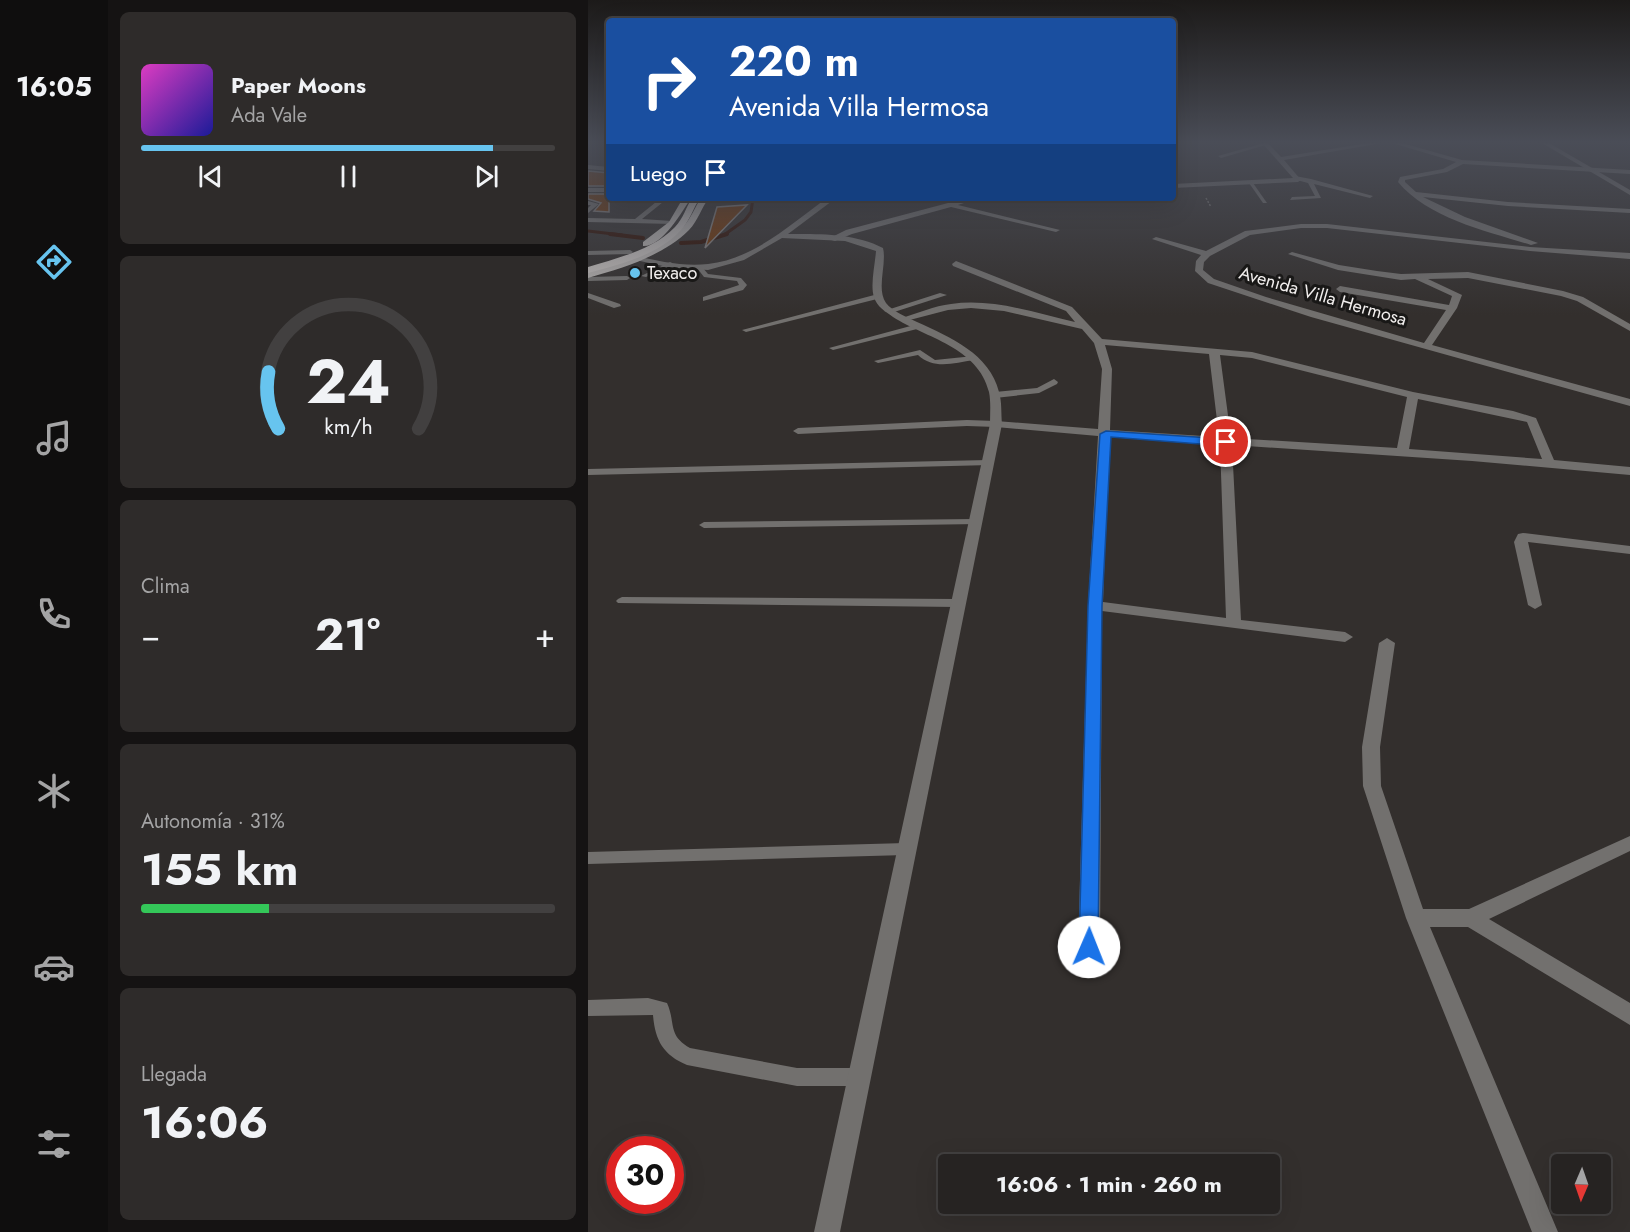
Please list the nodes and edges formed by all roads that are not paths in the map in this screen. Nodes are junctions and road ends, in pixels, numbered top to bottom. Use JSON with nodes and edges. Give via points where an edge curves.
{"nodes":[{"id":1,"x":1425,"y":200,"type":"edge"},
{"id":2,"x":1477,"y":200,"type":"edge"},
{"id":3,"x":661,"y":201,"type":"edge"},
{"id":4,"x":685,"y":201,"type":"edge"},
{"id":5,"x":694,"y":201,"type":"edge"},
{"id":6,"x":703,"y":201,"type":"edge"},
{"id":7,"x":828,"y":201,"type":"edge"},
{"id":8,"x":964,"y":201,"type":"edge"},
{"id":9,"x":588,"y":203,"type":"edge"},
{"id":10,"x":950,"y":205,"type":"junction"},
{"id":11,"x":588,"y":211,"type":"edge"},
{"id":12,"x":1630,"y":211,"type":"edge"},
{"id":13,"x":588,"y":220,"type":"edge"},
{"id":14,"x":636,"y":221,"type":"junction"},
{"id":15,"x":672,"y":222,"type":"junction"},
{"id":16,"x":1056,"y":230,"type":"dead end"},
{"id":17,"x":778,"y":236,"type":"junction"},
{"id":18,"x":832,"y":239,"type":"junction"},
{"id":19,"x":1156,"y":239,"type":"dead end"},
{"id":20,"x":1559,"y":251,"type":"junction"},
{"id":21,"x":610,"y":252,"type":"junction"},
{"id":22,"x":588,"y":253,"type":"edge"},
{"id":23,"x":1207,"y":254,"type":"junction"},
{"id":24,"x":1292,"y":254,"type":"dead end"},
{"id":25,"x":632,"y":255,"type":"junction"},
{"id":26,"x":1630,"y":256,"type":"edge"},
{"id":27,"x":588,"y":260,"type":"edge"},
{"id":28,"x":670,"y":264,"type":"junction"},
{"id":29,"x":956,"y":264,"type":"dead end"},
{"id":30,"x":588,"y":268,"type":"edge"},
{"id":31,"x":612,"y":268,"type":"joint"},
{"id":32,"x":700,"y":268,"type":"junction"},
{"id":33,"x":644,"y":276,"type":"dead end"},
{"id":34,"x":588,"y":277,"type":"edge"},
{"id":35,"x":1417,"y":277,"type":"junction"},
{"id":36,"x":627,"y":278,"type":"dead end"},
{"id":37,"x":1340,"y":289,"type":"dead end"},
{"id":38,"x":588,"y":295,"type":"edge"},
{"id":39,"x":943,"y":295,"type":"dead end"},
{"id":40,"x":878,"y":296,"type":"junction"},
{"id":41,"x":706,"y":299,"type":"dead end"},
{"id":42,"x":617,"y":306,"type":"dead end"},
{"id":43,"x":1452,"y":308,"type":"junction"},
{"id":44,"x":888,"y":311,"type":"junction"},
{"id":45,"x":1607,"y":315,"type":"junction"},
{"id":46,"x":1630,"y":315,"type":"edge"},
{"id":47,"x":911,"y":323,"type":"junction"},
{"id":48,"x":1086,"y":327,"type":"junction"},
{"id":49,"x":1630,"y":328,"type":"edge"},
{"id":50,"x":746,"y":330,"type":"dead end"},
{"id":51,"x":1099,"y":342,"type":"junction"},
{"id":52,"x":1427,"y":345,"type":"junction"},
{"id":53,"x":832,"y":348,"type":"dead end"},
{"id":54,"x":1214,"y":352,"type":"junction"},
{"id":55,"x":974,"y":358,"type":"junction"},
{"id":56,"x":878,"y":361,"type":"dead end"},
{"id":57,"x":1054,"y":382,"type":"dead end"},
{"id":58,"x":996,"y":395,"type":"junction"},
{"id":59,"x":1413,"y":395,"type":"junction"},
{"id":60,"x":1630,"y":403,"type":"edge"},
{"id":61,"x":996,"y":424,"type":"junction"},
{"id":62,"x":798,"y":431,"type":"dead end"},
{"id":63,"x":1106,"y":434,"type":"junction"},
{"id":64,"x":1226,"y":442,"type":"junction"},
{"id":65,"x":1402,"y":453,"type":"junction"},
{"id":66,"x":1549,"y":462,"type":"junction"},
{"id":67,"x":987,"y":464,"type":"junction"},
{"id":68,"x":1630,"y":471,"type":"edge"},
{"id":69,"x":588,"y":472,"type":"edge"},
{"id":70,"x":975,"y":522,"type":"junction"},
{"id":71,"x":704,"y":525,"type":"dead end"},
{"id":72,"x":1630,"y":550,"type":"edge"},
{"id":73,"x":622,"y":601,"type":"dead end"},
{"id":74,"x":957,"y":603,"type":"junction"},
{"id":75,"x":1535,"y":605,"type":"dead end"},
{"id":76,"x":1095,"y":606,"type":"junction"},
{"id":77,"x":1234,"y":623,"type":"junction"},
{"id":78,"x":1345,"y":637,"type":"dead end"},
{"id":79,"x":1387,"y":643,"type":"dead end"},
{"id":80,"x":1630,"y":843,"type":"edge"},
{"id":81,"x":906,"y":849,"type":"junction"},
{"id":82,"x":588,"y":858,"type":"edge"},
{"id":83,"x":1416,"y":918,"type":"junction"},
{"id":84,"x":1472,"y":918,"type":"junction"},
{"id":85,"x":1089,"y":947,"type":"dead end"},
{"id":86,"x":588,"y":1008,"type":"edge"},
{"id":87,"x":1630,"y":1015,"type":"edge"},
{"id":88,"x":859,"y":1077,"type":"junction"},
{"id":89,"x":827,"y":1232,"type":"edge"},
{"id":90,"x":1545,"y":1232,"type":"edge"}],
"edges":[{"from":1,"to":20,"type":"street","via":[[1472,222]]},
{"from":2,"to":12,"type":"street"},
{"from":3,"to":14,"type":"lane"},
{"from":4,"to":15,"type":"main road"},
{"from":5,"to":30,"type":"highway","via":[[678,229],[663,239],[617,261]]},
{"from":6,"to":25,"type":"main road","via":[[686,229]]},
{"from":7,"to":17,"type":"street"},
{"from":8,"to":10,"type":"street"},
{"from":9,"to":11,"type":"lane","via":[[597,204]]},
{"from":10,"to":16,"type":"street"},
{"from":10,"to":18,"type":"street"},
{"from":13,"to":14,"type":"lane"},
{"from":14,"to":15,"type":"lane"},
{"from":15,"to":25,"type":"main road"},
{"from":17,"to":18,"type":"street"},
{"from":17,"to":32,"type":"street","via":[[742,260]]},
{"from":18,"to":40,"type":"street","via":[[866,243],[880,250]]},
{"from":19,"to":23,"type":"street"},
{"from":20,"to":23,"type":"street","name":"Avenida Villa Hermosa","via":[[1327,225],[1248,233]]},
{"from":20,"to":26,"type":"street","name":"Avenida Villa Hermosa"},
{"from":21,"to":22,"type":"lane"},
{"from":21,"to":25,"type":"lane"},
{"from":21,"to":27,"type":"lane"},
{"from":23,"to":52,"type":"street","name":"Avenida Villa Hermosa","via":[[1200,261],[1200,271],[1211,281],[1299,312]]},
{"from":24,"to":35,"type":"street","via":[[1338,267]]},
{"from":25,"to":28,"type":"street"},
{"from":25,"to":30,"type":"main road"},
{"from":25,"to":31,"type":"main road"},
{"from":28,"to":32,"type":"street"},
{"from":28,"to":33,"type":"lane"},
{"from":29,"to":48,"type":"street","via":[[1069,309]]},
{"from":31,"to":34,"type":"highway"},
{"from":32,"to":41,"type":"lane","via":[[706,276],[739,279],[743,285]]},
{"from":34,"to":36,"type":"lane"},
{"from":35,"to":43,"type":"street","via":[[1457,295]]},
{"from":35,"to":45,"type":"street","via":[[1468,275],[1501,281],[1572,297]]},
{"from":37,"to":43,"type":"street"},
{"from":38,"to":42,"type":"lane"},
{"from":39,"to":44,"type":"lane"},
{"from":40,"to":44,"type":"street"},
{"from":40,"to":50,"type":"lane"},
{"from":43,"to":52,"type":"street"},
{"from":44,"to":47,"type":"street"},
{"from":45,"to":46,"type":"street"},
{"from":45,"to":49,"type":"street"},
{"from":47,"to":48,"type":"street","via":[[947,307],[979,306]]},
{"from":47,"to":53,"type":"lane"},
{"from":47,"to":55,"type":"street","via":[[951,341]]},
{"from":48,"to":51,"type":"street"},
{"from":51,"to":54,"type":"street"},
{"from":51,"to":63,"type":"street","via":[[1107,369]]},
{"from":52,"to":60,"type":"street","name":"Avenida Villa Hermosa"},
{"from":54,"to":59,"type":"street","via":[[1288,362]]},
{"from":54,"to":64,"type":"street"},
{"from":55,"to":56,"type":"lane","via":[[929,362],[920,352]]},
{"from":55,"to":58,"type":"street"},
{"from":57,"to":58,"type":"lane","via":[[1039,390]]},
{"from":58,"to":61,"type":"street"},
{"from":59,"to":65,"type":"street"},
{"from":59,"to":66,"type":"street","via":[[1526,417],[1532,420]]},
{"from":61,"to":62,"type":"lane"},
{"from":61,"to":63,"type":"street"},
{"from":61,"to":67,"type":"street"},
{"from":63,"to":64,"type":"street"},
{"from":63,"to":76,"type":"street"},
{"from":64,"to":65,"type":"street"},
{"from":64,"to":77,"type":"street"},
{"from":65,"to":66,"type":"street"},
{"from":66,"to":68,"type":"street"},
{"from":67,"to":69,"type":"lane"},
{"from":67,"to":70,"type":"street"},
{"from":70,"to":71,"type":"lane"},
{"from":70,"to":74,"type":"street"},
{"from":72,"to":75,"type":"street","via":[[1523,537]]},
{"from":73,"to":74,"type":"lane"},
{"from":74,"to":81,"type":"street"},
{"from":76,"to":77,"type":"street"},
{"from":76,"to":85,"type":"street"},
{"from":77,"to":78,"type":"street"},
{"from":79,"to":83,"type":"street","via":[[1371,747],[1372,786]]},
{"from":80,"to":84,"type":"street"},
{"from":81,"to":82,"type":"lane"},
{"from":81,"to":88,"type":"street"},
{"from":83,"to":84,"type":"street"},
{"from":83,"to":90,"type":"street"},
{"from":84,"to":87,"type":"street"},
{"from":86,"to":88,"type":"lane","via":[[661,1009],[664,1035],[672,1050],[687,1056],[797,1077]]},
{"from":88,"to":89,"type":"street"}]}
